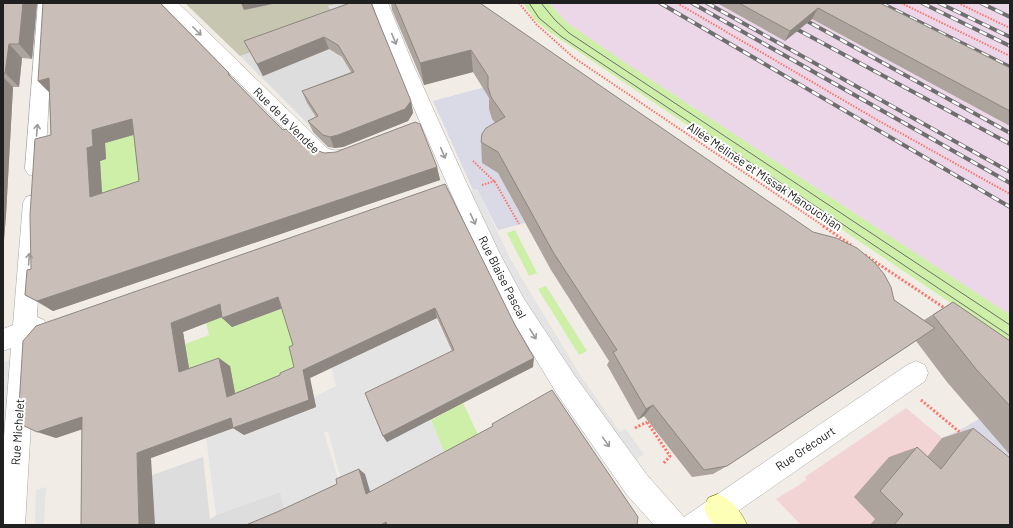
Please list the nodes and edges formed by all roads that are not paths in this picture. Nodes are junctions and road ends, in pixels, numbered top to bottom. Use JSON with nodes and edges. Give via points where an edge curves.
{"nodes":[{"id":1,"x":46,"y":3,"type":"edge"},
{"id":2,"x":169,"y":3,"type":"edge"},
{"id":3,"x":380,"y":3,"type":"edge"},
{"id":4,"x":363,"y":149,"type":"edge"},
{"id":5,"x":57,"y":321,"type":"edge"},
{"id":6,"x":24,"y":333,"type":"junction"},
{"id":7,"x":3,"y":340,"type":"edge"},
{"id":8,"x":908,"y":378,"type":"road end"},
{"id":9,"x":8,"y":482,"type":"edge"},
{"id":10,"x":725,"y":516,"type":"edge"},
{"id":11,"x":11,"y":525,"type":"edge"},
{"id":12,"x":673,"y":525,"type":"edge"},
{"id":13,"x":694,"y":525,"type":"edge"}],
"edges":[{"from":6,"to":1,"type":"street","name":"Rue Michelet","one_way":true},
{"from":2,"to":4,"type":"street","name":"Rue de la Vendée","one_way":true,"via":[[320,153],[327,158],[336,158]]},
{"from":3,"to":12,"type":"street","name":"Rue Blaise Pascal","one_way":true,"via":[[403,62],[421,125],[447,187],[492,260],[516,306],[566,385],[636,485]]},
{"from":5,"to":6,"type":"street"},
{"from":6,"to":7,"type":"street"},
{"from":6,"to":9,"type":"street","name":"Rue Michelet"},
{"from":8,"to":10,"type":"street","name":"Rue Grécourt"},
{"from":9,"to":11,"type":"street","name":"Rue Michelet"},
{"from":10,"to":13,"type":"street","name":"Rue Grécourt"}]}
